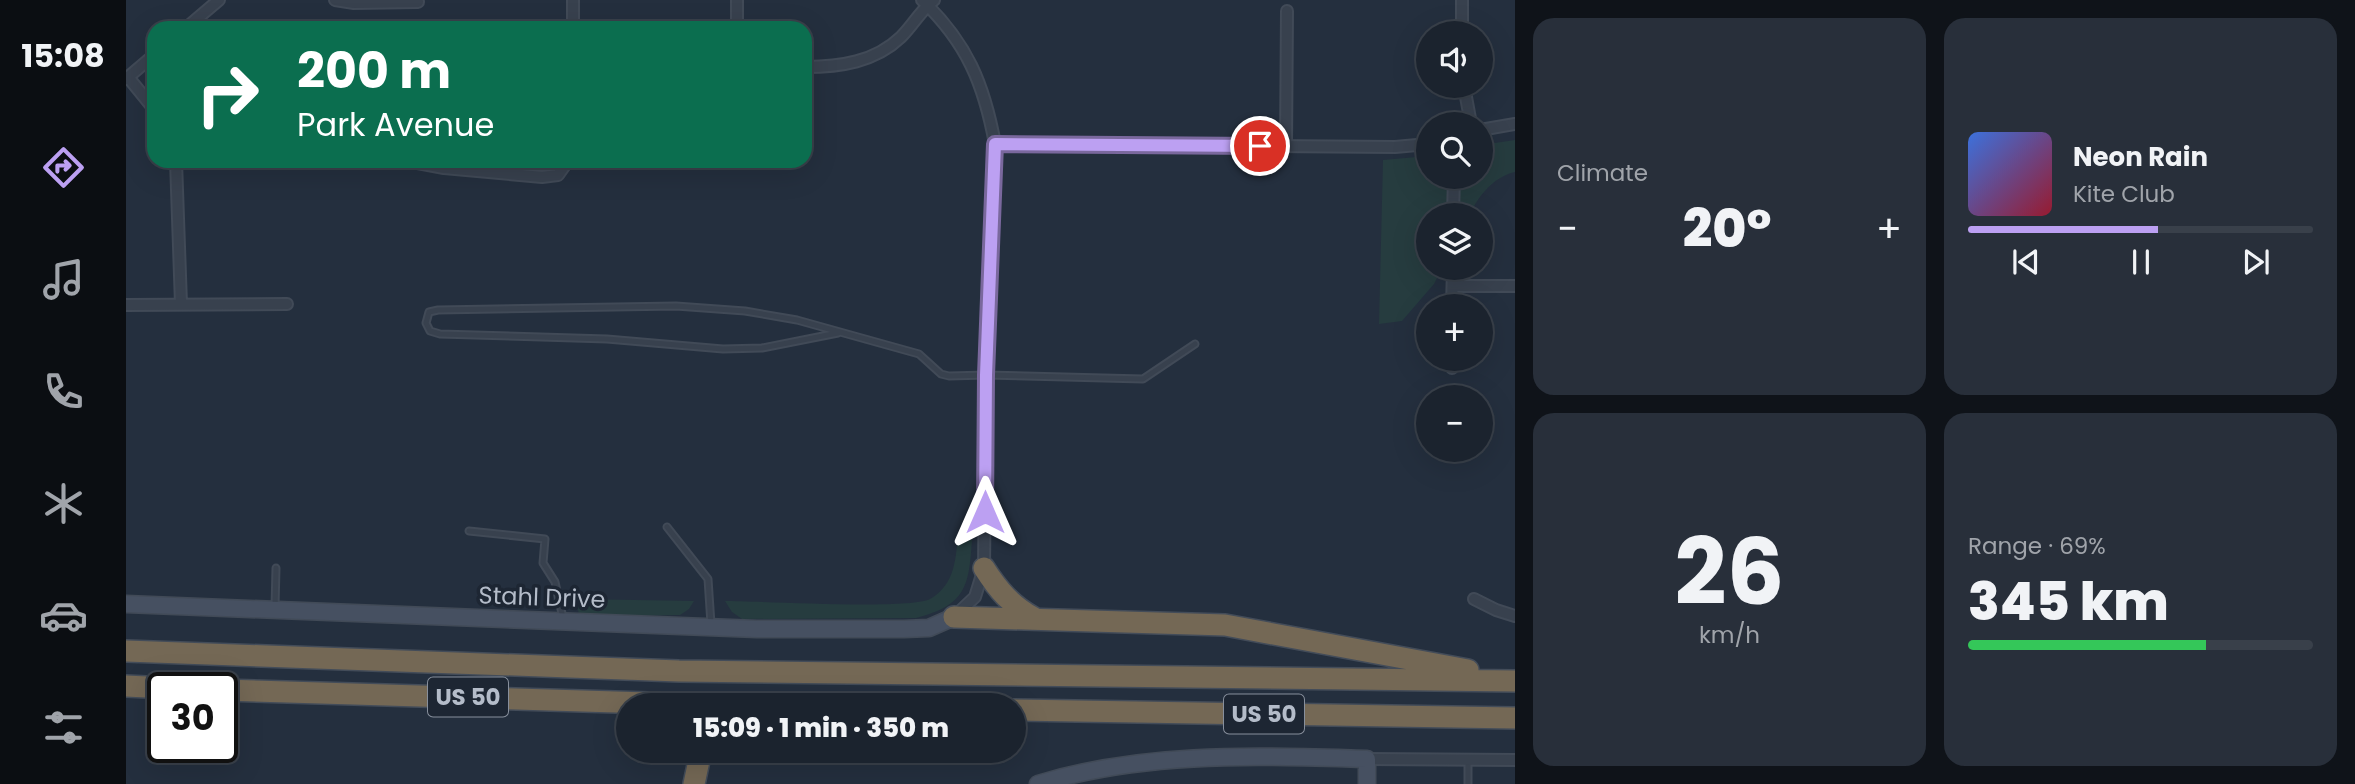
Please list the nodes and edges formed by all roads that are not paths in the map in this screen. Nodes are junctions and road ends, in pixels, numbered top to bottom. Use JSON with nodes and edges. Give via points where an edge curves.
{"nodes":[{"id":1,"x":219,"y":0,"type":"edge"},
{"id":2,"x":335,"y":0,"type":"edge"},
{"id":3,"x":573,"y":0,"type":"edge"},
{"id":4,"x":737,"y":0,"type":"edge"},
{"id":5,"x":1462,"y":0,"type":"edge"},
{"id":6,"x":418,"y":2,"type":"dead end"},
{"id":7,"x":928,"y":2,"type":"edge"},
{"id":8,"x":1287,"y":11,"type":"dead end"},
{"id":9,"x":194,"y":21,"type":"edge"},
{"id":10,"x":573,"y":21,"type":"edge"},
{"id":11,"x":737,"y":21,"type":"edge"},
{"id":12,"x":1462,"y":21,"type":"edge"},
{"id":13,"x":147,"y":61,"type":"edge"},
{"id":14,"x":812,"y":67,"type":"edge"},
{"id":15,"x":127,"y":78,"type":"edge"},
{"id":16,"x":147,"y":102,"type":"edge"},
{"id":17,"x":1515,"y":124,"type":"edge"},
{"id":18,"x":1493,"y":128,"type":"edge"},
{"id":19,"x":995,"y":144,"type":"junction"},
{"id":20,"x":1416,"y":145,"type":"edge"},
{"id":21,"x":1286,"y":146,"type":"junction"},
{"id":22,"x":176,"y":168,"type":"edge"},
{"id":23,"x":444,"y":168,"type":"edge"},
{"id":24,"x":563,"y":168,"type":"edge"},
{"id":25,"x":1452,"y":280,"type":"edge"},
{"id":26,"x":1452,"y":286,"type":"junction"},
{"id":27,"x":1515,"y":286,"type":"edge"},
{"id":28,"x":1452,"y":294,"type":"edge"},
{"id":29,"x":181,"y":304,"type":"junction"},
{"id":30,"x":287,"y":304,"type":"dead end"},
{"id":31,"x":126,"y":305,"type":"edge"},
{"id":32,"x":838,"y":333,"type":"junction"},
{"id":33,"x":1195,"y":344,"type":"dead end"},
{"id":34,"x":986,"y":375,"type":"junction"},
{"id":35,"x":667,"y":527,"type":"dead end"},
{"id":36,"x":469,"y":531,"type":"dead end"},
{"id":37,"x":276,"y":568,"type":"dead end"},
{"id":38,"x":984,"y":568,"type":"junction"},
{"id":39,"x":1474,"y":598,"type":"dead end"},
{"id":40,"x":126,"y":604,"type":"edge"},
{"id":41,"x":275,"y":610,"type":"junction"},
{"id":42,"x":1515,"y":616,"type":"edge"},
{"id":43,"x":954,"y":617,"type":"junction"},
{"id":44,"x":1036,"y":619,"type":"junction"},
{"id":45,"x":564,"y":621,"type":"junction"},
{"id":46,"x":712,"y":627,"type":"junction"},
{"id":47,"x":126,"y":651,"type":"edge"},
{"id":48,"x":1515,"y":680,"type":"edge"},
{"id":49,"x":126,"y":686,"type":"edge"},
{"id":50,"x":147,"y":687,"type":"edge"},
{"id":51,"x":238,"y":690,"type":"edge"},
{"id":52,"x":616,"y":702,"type":"edge"},
{"id":53,"x":1026,"y":710,"type":"edge"},
{"id":54,"x":1515,"y":718,"type":"edge"},
{"id":55,"x":1367,"y":759,"type":"junction"},
{"id":56,"x":1468,"y":760,"type":"junction"},
{"id":57,"x":1515,"y":760,"type":"edge"},
{"id":58,"x":698,"y":763,"type":"edge"},
{"id":59,"x":1046,"y":783,"type":"edge"},
{"id":60,"x":694,"y":784,"type":"edge"},
{"id":61,"x":1367,"y":784,"type":"edge"},
{"id":62,"x":1468,"y":784,"type":"edge"}],
"edges":[{"from":1,"to":9,"type":"street"},
{"from":2,"to":6,"type":"street"},
{"from":3,"to":10,"type":"street"},
{"from":4,"to":11,"type":"street"},
{"from":5,"to":12,"type":"street"},
{"from":7,"to":14,"type":"street","via":[[901,37],[880,52],[856,62]]},
{"from":7,"to":19,"type":"street","via":[[975,70]]},
{"from":8,"to":21,"type":"street"},
{"from":13,"to":15,"type":"street"},
{"from":15,"to":16,"type":"street"},
{"from":17,"to":18,"type":"street"},
{"from":19,"to":21,"type":"street"},
{"from":19,"to":34,"type":"street"},
{"from":20,"to":21,"type":"street"},
{"from":22,"to":29,"type":"street"},
{"from":23,"to":24,"type":"street","via":[[542,177],[558,175]]},
{"from":25,"to":26,"type":"street"},
{"from":26,"to":27,"type":"street"},
{"from":26,"to":28,"type":"street"},
{"from":29,"to":30,"type":"street"},
{"from":29,"to":31,"type":"street"},
{"from":32,"to":32,"type":"lane","via":[[745,311],[676,306],[438,310],[429,312],[426,323],[430,331],[440,334],[607,339],[723,349],[762,348]]},
{"from":32,"to":34,"type":"lane","via":[[919,354],[941,374]]},
{"from":33,"to":34,"type":"lane","via":[[1143,379]]},
{"from":34,"to":38,"type":"street"},
{"from":35,"to":46,"type":"lane","via":[[708,579]]},
{"from":36,"to":45,"type":"lane","via":[[545,539],[543,563],[555,582]]},
{"from":37,"to":41,"type":"lane"},
{"from":38,"to":43,"type":"street","via":[[975,597]]},
{"from":38,"to":44,"type":"highway","via":[[1015,607]]},
{"from":39,"to":42,"type":"street"},
{"from":40,"to":41,"type":"main road","name":"Stahl Drive"},
{"from":41,"to":45,"type":"main road","name":"Stahl Drive"},
{"from":43,"to":44,"type":"highway"},
{"from":43,"to":46,"type":"main road","name":"Stahl Drive","via":[[929,628]]},
{"from":44,"to":48,"type":"highway","via":[[1225,625]]},
{"from":45,"to":46,"type":"main road","name":"Stahl Drive"},
{"from":47,"to":48,"type":"highway","number":"US 50","via":[[679,671]]},
{"from":49,"to":50,"type":"highway"},
{"from":51,"to":52,"type":"highway","number":"US 50"},
{"from":53,"to":54,"type":"highway","number":"US 50"},
{"from":55,"to":56,"type":"street"},
{"from":55,"to":59,"type":"main road","via":[[1204,758],[1092,771]]},
{"from":55,"to":61,"type":"main road"},
{"from":56,"to":57,"type":"street"},
{"from":56,"to":62,"type":"lane"},
{"from":58,"to":60,"type":"highway"}]}
